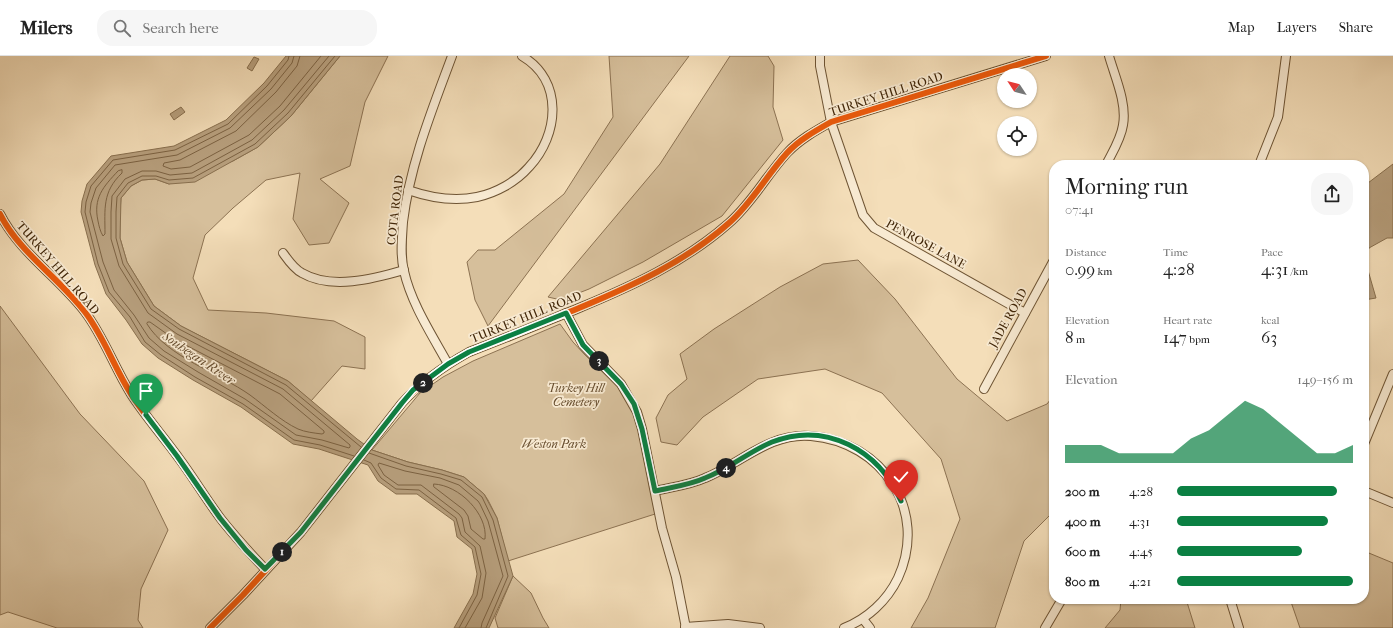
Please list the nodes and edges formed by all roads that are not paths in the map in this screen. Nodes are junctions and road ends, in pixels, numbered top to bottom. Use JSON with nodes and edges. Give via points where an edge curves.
{"nodes":[{"id":1,"x":452,"y":56,"type":"edge"},
{"id":2,"x":522,"y":56,"type":"edge"},
{"id":3,"x":820,"y":56,"type":"edge"},
{"id":4,"x":1046,"y":56,"type":"edge"},
{"id":5,"x":1109,"y":56,"type":"edge"},
{"id":6,"x":1286,"y":56,"type":"edge"},
{"id":7,"x":831,"y":122,"type":"junction"},
{"id":8,"x":1109,"y":160,"type":"edge"},
{"id":9,"x":1261,"y":160,"type":"edge"},
{"id":10,"x":408,"y":190,"type":"junction"},
{"id":11,"x":0,"y":214,"type":"edge"},
{"id":12,"x":283,"y":253,"type":"dead end"},
{"id":13,"x":1049,"y":269,"type":"edge"},
{"id":14,"x":404,"y":270,"type":"junction"},
{"id":15,"x":566,"y":313,"type":"junction"},
{"id":16,"x":1025,"y":313,"type":"junction"},
{"id":17,"x":448,"y":364,"type":"junction"},
{"id":18,"x":1393,"y":374,"type":"edge"},
{"id":19,"x":984,"y":389,"type":"dead end"},
{"id":20,"x":1369,"y":432,"type":"edge"},
{"id":21,"x":655,"y":491,"type":"junction"},
{"id":22,"x":1369,"y":493,"type":"edge"},
{"id":23,"x":1393,"y":503,"type":"edge"},
{"id":24,"x":265,"y":569,"type":"junction"},
{"id":25,"x":1059,"y":604,"type":"edge"},
{"id":26,"x":1232,"y":604,"type":"edge"},
{"id":27,"x":863,"y":618,"type":"junction"},
{"id":28,"x":210,"y":628,"type":"edge"},
{"id":29,"x":686,"y":628,"type":"edge"},
{"id":30,"x":760,"y":628,"type":"edge"},
{"id":31,"x":844,"y":628,"type":"edge"},
{"id":32,"x":870,"y":628,"type":"edge"},
{"id":33,"x":1046,"y":628,"type":"edge"},
{"id":34,"x":1239,"y":628,"type":"edge"}],
"edges":[{"from":1,"to":10,"type":"street","name":"COTA ROAD","via":[[419,148]]},
{"from":2,"to":10,"type":"street","via":[[541,72],[550,87],[553,104],[547,139],[530,167],[502,188],[477,197],[441,199]]},
{"from":3,"to":7,"type":"street","name":"PENROSE LANE"},
{"from":4,"to":7,"type":"street","name":"TURKEY HILL ROAD"},
{"from":5,"to":8,"type":"street","via":[[1123,108],[1123,125]]},
{"from":6,"to":9,"type":"street","via":[[1278,117]]},
{"from":7,"to":15,"type":"street","name":"TURKEY HILL ROAD","via":[[803,139],[788,152],[747,205],[703,243],[656,273]]},
{"from":7,"to":16,"type":"street","name":"PENROSE LANE","via":[[863,215],[874,228]]},
{"from":10,"to":14,"type":"street","name":"COTA ROAD","via":[[402,231]]},
{"from":11,"to":24,"type":"street","name":"TURKEY HILL ROAD","via":[[13,236],[84,311],[131,394],[220,518]]},
{"from":12,"to":14,"type":"street","via":[[300,272],[327,281],[378,278]]},
{"from":13,"to":16,"type":"street","name":"JADE ROAD"},
{"from":14,"to":17,"type":"street","name":"COTA ROAD","via":[[417,305]]},
{"from":15,"to":17,"type":"street","name":"TURKEY HILL ROAD","via":[[469,352]]},
{"from":15,"to":21,"type":"street","via":[[583,345],[621,384],[634,404]]},
{"from":16,"to":19,"type":"street","name":"JADE ROAD"},
{"from":17,"to":24,"type":"street","name":"TURKEY HILL ROAD","via":[[413,390],[301,532]]},
{"from":18,"to":20,"type":"street"},
{"from":21,"to":27,"type":"street","via":[[706,478],[760,448],[785,438],[820,437],[844,443],[860,451],[883,470],[897,490],[905,513],[907,537],[904,561],[895,583],[881,603]]},
{"from":21,"to":29,"type":"street"},
{"from":22,"to":23,"type":"street"},
{"from":24,"to":28,"type":"street"},
{"from":25,"to":33,"type":"street"},
{"from":26,"to":34,"type":"street"},
{"from":27,"to":31,"type":"street"},
{"from":27,"to":32,"type":"street"},
{"from":29,"to":30,"type":"street","via":[[728,624]]}]}
